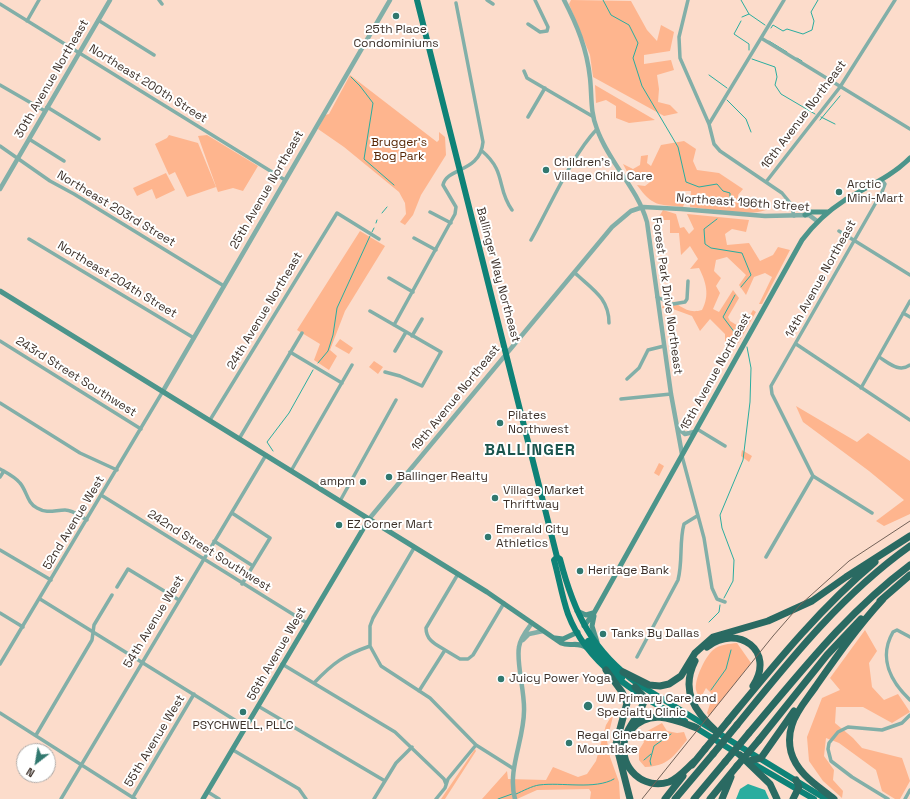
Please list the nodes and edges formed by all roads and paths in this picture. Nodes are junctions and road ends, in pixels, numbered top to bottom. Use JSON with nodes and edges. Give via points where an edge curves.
{"nodes":[{"id":1,"x":39,"y":0,"type":"edge"},
{"id":2,"x":110,"y":0,"type":"edge"},
{"id":3,"x":159,"y":0,"type":"edge"},
{"id":4,"x":390,"y":0,"type":"edge"},
{"id":5,"x":417,"y":0,"type":"edge"},
{"id":6,"x":487,"y":0,"type":"edge"},
{"id":7,"x":535,"y":0,"type":"edge"},
{"id":8,"x":564,"y":0,"type":"edge"},
{"id":9,"x":688,"y":0,"type":"edge"},
{"id":10,"x":784,"y":0,"type":"edge"},
{"id":11,"x":895,"y":0,"type":"edge"},
{"id":12,"x":456,"y":3,"type":"dead end"},
{"id":13,"x":0,"y":4,"type":"edge"},
{"id":14,"x":162,"y":4,"type":"dead end"},
{"id":15,"x":493,"y":4,"type":"dead end"},
{"id":16,"x":98,"y":20,"type":"junction"},
{"id":17,"x":27,"y":21,"type":"junction"},
{"id":18,"x":528,"y":24,"type":"dead end"},
{"id":19,"x":761,"y":38,"type":"junction"},
{"id":20,"x":79,"y":53,"type":"junction"},
{"id":21,"x":154,"y":55,"type":"dead end"},
{"id":22,"x":524,"y":71,"type":"dead end"},
{"id":23,"x":0,"y":85,"type":"edge"},
{"id":24,"x":840,"y":87,"type":"junction"},
{"id":25,"x":545,"y":88,"type":"junction"},
{"id":26,"x":46,"y":109,"type":"junction"},
{"id":27,"x":592,"y":116,"type":"junction"},
{"id":28,"x":528,"y":117,"type":"dead end"},
{"id":29,"x":709,"y":124,"type":"junction"},
{"id":30,"x":910,"y":129,"type":"edge"},
{"id":31,"x":597,"y":130,"type":"junction"},
{"id":32,"x":28,"y":139,"type":"junction"},
{"id":33,"x":99,"y":139,"type":"dead end"},
{"id":34,"x":0,"y":146,"type":"edge"},
{"id":35,"x":482,"y":151,"type":"junction"},
{"id":36,"x":910,"y":158,"type":"edge"},
{"id":37,"x":17,"y":159,"type":"junction"},
{"id":38,"x":64,"y":161,"type":"dead end"},
{"id":39,"x":459,"y":171,"type":"junction"},
{"id":40,"x":285,"y":180,"type":"junction"},
{"id":41,"x":882,"y":180,"type":"junction"},
{"id":42,"x":766,"y":182,"type":"junction"},
{"id":43,"x":0,"y":189,"type":"edge"},
{"id":44,"x":643,"y":207,"type":"junction"},
{"id":45,"x":512,"y":210,"type":"dead end"},
{"id":46,"x":430,"y":212,"type":"dead end"},
{"id":47,"x":828,"y":212,"type":"junction"},
{"id":48,"x":794,"y":216,"type":"junction"},
{"id":49,"x":805,"y":216,"type":"junction"},
{"id":50,"x":818,"y":221,"type":"junction"},
{"id":51,"x":451,"y":223,"type":"junction"},
{"id":52,"x":839,"y":231,"type":"dead end"},
{"id":53,"x":414,"y":238,"type":"dead end"},
{"id":54,"x":29,"y":239,"type":"dead end"},
{"id":55,"x":379,"y":239,"type":"dead end"},
{"id":56,"x":531,"y":240,"type":"dead end"},
{"id":57,"x":854,"y":240,"type":"junction"},
{"id":58,"x":436,"y":250,"type":"junction"},
{"id":59,"x":575,"y":273,"type":"junction"},
{"id":60,"x":910,"y":275,"type":"edge"},
{"id":61,"x":389,"y":278,"type":"dead end"},
{"id":62,"x":688,"y":281,"type":"dead end"},
{"id":63,"x":224,"y":286,"type":"junction"},
{"id":64,"x":0,"y":291,"type":"edge"},
{"id":65,"x":413,"y":292,"type":"junction"},
{"id":66,"x":657,"y":297,"type":"junction"},
{"id":67,"x":910,"y":301,"type":"edge"},
{"id":68,"x":370,"y":311,"type":"dead end"},
{"id":69,"x":903,"y":313,"type":"junction"},
{"id":70,"x":910,"y":317,"type":"edge"},
{"id":71,"x":422,"y":320,"type":"dead end"},
{"id":72,"x":609,"y":323,"type":"dead end"},
{"id":73,"x":394,"y":325,"type":"junction"},
{"id":74,"x":406,"y":332,"type":"junction"},
{"id":75,"x":302,"y":333,"type":"dead end"},
{"id":76,"x":412,"y":336,"type":"junction"},
{"id":77,"x":194,"y":338,"type":"junction"},
{"id":78,"x":0,"y":341,"type":"edge"},
{"id":79,"x":796,"y":344,"type":"junction"},
{"id":80,"x":664,"y":346,"type":"junction"},
{"id":81,"x":290,"y":352,"type":"junction"},
{"id":82,"x":395,"y":352,"type":"dead end"},
{"id":83,"x":507,"y":352,"type":"junction"},
{"id":84,"x":879,"y":357,"type":"junction"},
{"id":85,"x":352,"y":365,"type":"dead end"},
{"id":86,"x":910,"y":365,"type":"edge"},
{"id":87,"x":386,"y":372,"type":"dead end"},
{"id":88,"x":627,"y":379,"type":"dead end"},
{"id":89,"x":342,"y":383,"type":"junction"},
{"id":90,"x":861,"y":388,"type":"junction"},
{"id":91,"x":163,"y":391,"type":"junction"},
{"id":92,"x":671,"y":394,"type":"junction"},
{"id":93,"x":621,"y":398,"type":"dead end"},
{"id":94,"x":396,"y":400,"type":"dead end"},
{"id":95,"x":0,"y":403,"type":"edge"},
{"id":96,"x":210,"y":420,"type":"junction"},
{"id":97,"x":910,"y":420,"type":"edge"},
{"id":98,"x":677,"y":426,"type":"junction"},
{"id":99,"x":141,"y":429,"type":"junction"},
{"id":100,"x":696,"y":430,"type":"junction"},
{"id":101,"x":239,"y":439,"type":"junction"},
{"id":102,"x":725,"y":446,"type":"dead end"},
{"id":103,"x":682,"y":454,"type":"junction"},
{"id":104,"x":266,"y":455,"type":"junction"},
{"id":105,"x":2,"y":470,"type":"edge"},
{"id":106,"x":117,"y":470,"type":"junction"},
{"id":107,"x":291,"y":471,"type":"junction"},
{"id":108,"x":813,"y":476,"type":"junction"},
{"id":109,"x":0,"y":477,"type":"edge"},
{"id":110,"x":101,"y":495,"type":"junction"},
{"id":111,"x":340,"y":501,"type":"junction"},
{"id":112,"x":232,"y":513,"type":"junction"},
{"id":113,"x":872,"y":513,"type":"dead end"},
{"id":114,"x":697,"y":516,"type":"junction"},
{"id":115,"x":369,"y":519,"type":"junction"},
{"id":116,"x":87,"y":520,"type":"junction"},
{"id":117,"x":910,"y":536,"type":"edge"},
{"id":118,"x":214,"y":541,"type":"junction"},
{"id":119,"x":895,"y":546,"type":"junction"},
{"id":120,"x":910,"y":546,"type":"edge"},
{"id":121,"x":414,"y":548,"type":"junction"},
{"id":122,"x":0,"y":550,"type":"edge"},
{"id":123,"x":766,"y":556,"type":"dead end"},
{"id":124,"x":557,"y":557,"type":"junction"},
{"id":125,"x":203,"y":560,"type":"junction"},
{"id":126,"x":910,"y":565,"type":"edge"},
{"id":127,"x":253,"y":566,"type":"junction"},
{"id":128,"x":458,"y":574,"type":"junction"},
{"id":129,"x":910,"y":575,"type":"edge"},
{"id":130,"x":51,"y":580,"type":"junction"},
{"id":131,"x":242,"y":584,"type":"junction"},
{"id":132,"x":117,"y":587,"type":"dead end"},
{"id":133,"x":562,"y":594,"type":"junction"},
{"id":134,"x":112,"y":595,"type":"dead end"},
{"id":135,"x":40,"y":598,"type":"junction"},
{"id":136,"x":883,"y":599,"type":"junction"},
{"id":137,"x":179,"y":600,"type":"junction"},
{"id":138,"x":725,"y":602,"type":"dead end"},
{"id":139,"x":504,"y":603,"type":"junction"},
{"id":140,"x":577,"y":611,"type":"junction"},
{"id":141,"x":0,"y":612,"type":"edge"},
{"id":142,"x":594,"y":613,"type":"junction"},
{"id":143,"x":307,"y":623,"type":"junction"},
{"id":144,"x":532,"y":623,"type":"junction"},
{"id":145,"x":584,"y":626,"type":"junction"},
{"id":146,"x":23,"y":627,"type":"junction"},
{"id":147,"x":543,"y":631,"type":"junction"},
{"id":148,"x":94,"y":632,"type":"junction"},
{"id":149,"x":578,"y":632,"type":"junction"},
{"id":150,"x":552,"y":637,"type":"junction"},
{"id":151,"x":910,"y":637,"type":"edge"},
{"id":152,"x":520,"y":643,"type":"junction"},
{"id":153,"x":370,"y":646,"type":"junction"},
{"id":154,"x":599,"y":648,"type":"junction"},
{"id":155,"x":444,"y":650,"type":"junction"},
{"id":156,"x":589,"y":650,"type":"junction"},
{"id":157,"x":637,"y":657,"type":"dead end"},
{"id":158,"x":142,"y":662,"type":"junction"},
{"id":159,"x":0,"y":664,"type":"edge"},
{"id":160,"x":282,"y":664,"type":"junction"},
{"id":161,"x":606,"y":670,"type":"junction"},
{"id":162,"x":623,"y":672,"type":"junction"},
{"id":163,"x":821,"y":678,"type":"junction"},
{"id":164,"x":314,"y":683,"type":"junction"},
{"id":165,"x":635,"y":687,"type":"junction"},
{"id":166,"x":419,"y":691,"type":"junction"},
{"id":167,"x":194,"y":694,"type":"junction"},
{"id":168,"x":645,"y":698,"type":"junction"},
{"id":169,"x":910,"y":700,"type":"edge"},
{"id":170,"x":669,"y":704,"type":"junction"},
{"id":171,"x":258,"y":706,"type":"junction"},
{"id":172,"x":0,"y":713,"type":"edge"},
{"id":173,"x":910,"y":715,"type":"edge"},
{"id":174,"x":730,"y":719,"type":"junction"},
{"id":175,"x":246,"y":727,"type":"junction"},
{"id":176,"x":697,"y":728,"type":"junction"},
{"id":177,"x":717,"y":732,"type":"junction"},
{"id":178,"x":36,"y":734,"type":"junction"},
{"id":179,"x":476,"y":745,"type":"junction"},
{"id":180,"x":412,"y":747,"type":"junction"},
{"id":181,"x":623,"y":747,"type":"junction"},
{"id":182,"x":232,"y":750,"type":"junction"},
{"id":183,"x":740,"y":755,"type":"junction"},
{"id":184,"x":760,"y":758,"type":"junction"},
{"id":185,"x":695,"y":761,"type":"junction"},
{"id":186,"x":749,"y":761,"type":"junction"},
{"id":187,"x":81,"y":763,"type":"junction"},
{"id":188,"x":737,"y":766,"type":"junction"},
{"id":189,"x":514,"y":769,"type":"junction"},
{"id":190,"x":796,"y":780,"type":"junction"},
{"id":191,"x":385,"y":781,"type":"junction"},
{"id":192,"x":446,"y":784,"type":"junction"},
{"id":193,"x":798,"y":789,"type":"junction"},
{"id":194,"x":910,"y":790,"type":"edge"},
{"id":195,"x":208,"y":792,"type":"junction"},
{"id":196,"x":134,"y":798,"type":"edge"},
{"id":197,"x":61,"y":799,"type":"edge"},
{"id":198,"x":203,"y":799,"type":"edge"},
{"id":199,"x":219,"y":799,"type":"edge"},
{"id":200,"x":306,"y":799,"type":"edge"},
{"id":201,"x":374,"y":799,"type":"edge"},
{"id":202,"x":436,"y":799,"type":"edge"},
{"id":203,"x":515,"y":799,"type":"edge"},
{"id":204,"x":630,"y":799,"type":"edge"},
{"id":205,"x":664,"y":799,"type":"edge"},
{"id":206,"x":675,"y":799,"type":"edge"},
{"id":207,"x":694,"y":799,"type":"edge"},
{"id":208,"x":710,"y":799,"type":"edge"},
{"id":209,"x":722,"y":799,"type":"edge"},
{"id":210,"x":777,"y":799,"type":"edge"},
{"id":211,"x":793,"y":799,"type":"edge"},
{"id":212,"x":814,"y":799,"type":"edge"},
{"id":213,"x":826,"y":799,"type":"edge"},
{"id":214,"x":834,"y":799,"type":"edge"},
{"id":215,"x":888,"y":799,"type":"edge"},
{"id":216,"x":905,"y":799,"type":"edge"}],
"edges":[{"from":1,"to":17,"type":"street"},
{"from":2,"to":16,"type":"street","name":"30th Avenue Northeast"},
{"from":3,"to":14,"type":"street"},
{"from":4,"to":40,"type":"street","name":"25th Avenue Northeast"},
{"from":5,"to":39,"type":"main road","name":"Ballinger Way Northeast"},
{"from":6,"to":15,"type":"street"},
{"from":7,"to":18,"type":"street","via":[[548,27],[547,31],[540,32]]},
{"from":8,"to":27,"type":"street","name":"Forest Park Drive Northeast","via":[[587,56]]},
{"from":9,"to":29,"type":"street","via":[[679,37],[679,53]]},
{"from":10,"to":19,"type":"street"},
{"from":11,"to":24,"type":"street","name":"16th Avenue Northeast"},
{"from":12,"to":35,"type":"street","via":[[483,142]]},
{"from":13,"to":17,"type":"street","name":"Northeast 200th Street"},
{"from":16,"to":20,"type":"street","name":"30th Avenue Northeast"},
{"from":16,"to":21,"type":"street"},
{"from":17,"to":20,"type":"street","name":"Northeast 200th Street"},
{"from":19,"to":24,"type":"street"},
{"from":19,"to":29,"type":"street"},
{"from":20,"to":26,"type":"street","name":"30th Avenue Northeast"},
{"from":20,"to":40,"type":"street","name":"Northeast 200th Street"},
{"from":22,"to":25,"type":"street","via":[[528,78]]},
{"from":23,"to":26,"type":"street"},
{"from":24,"to":30,"type":"street"},
{"from":24,"to":42,"type":"street","name":"16th Avenue Northeast"},
{"from":25,"to":27,"type":"street"},
{"from":25,"to":28,"type":"street"},
{"from":26,"to":32,"type":"street","name":"30th Avenue Northeast"},
{"from":26,"to":33,"type":"street"},
{"from":27,"to":31,"type":"street","name":"Forest Park Drive Northeast"},
{"from":29,"to":42,"type":"street","via":[[714,144],[720,151]]},
{"from":31,"to":44,"type":"street","name":"Forest Park Drive Northeast"},
{"from":31,"to":56,"type":"street","via":[[588,138]]},
{"from":32,"to":37,"type":"street","name":"30th Avenue Northeast"},
{"from":32,"to":38,"type":"street"},
{"from":34,"to":37,"type":"street","name":"Northeast 203rd Street"},
{"from":35,"to":39,"type":"street","via":[[472,164]]},
{"from":35,"to":45,"type":"street","via":[[498,170],[506,202]]},
{"from":36,"to":41,"type":"main road","name":"15th Avenue Northeast"},
{"from":37,"to":43,"type":"street","name":"30th Avenue Northeast"},
{"from":37,"to":63,"type":"street","name":"Northeast 203rd Street"},
{"from":39,"to":51,"type":"street","via":[[448,176],[443,185],[456,207],[456,214]]},
{"from":39,"to":83,"type":"main road","name":"Ballinger Way Northeast"},
{"from":40,"to":63,"type":"street","name":"25th Avenue Northeast"},
{"from":41,"to":47,"type":"main road","name":"15th Avenue Northeast"},
{"from":41,"to":57,"type":"street","name":"14th Avenue Northeast","via":[[885,184],[882,192]]},
{"from":42,"to":48,"type":"street","via":[[788,199]]},
{"from":44,"to":48,"type":"street","name":"Northeast 196th Street","via":[[681,208],[751,216]]},
{"from":44,"to":59,"type":"street","name":"19th Avenue Northeast","via":[[631,211],[620,219]]},
{"from":44,"to":66,"type":"street","name":"Forest Park Drive Northeast"},
{"from":46,"to":51,"type":"street"},
{"from":47,"to":49,"type":"main road","via":[[811,212]]},
{"from":47,"to":50,"type":"main road","name":"15th Avenue Northeast"},
{"from":48,"to":49,"type":"street","name":"Northeast 196th Street"},
{"from":49,"to":50,"type":"street","name":"Northeast 196th Street","via":[[812,216]]},
{"from":50,"to":100,"type":"main road","name":"15th Avenue Northeast","via":[[800,245]]},
{"from":51,"to":58,"type":"street"},
{"from":52,"to":57,"type":"street"},
{"from":53,"to":58,"type":"street"},
{"from":54,"to":77,"type":"street","name":"Northeast 204th Street"},
{"from":55,"to":96,"type":"street","name":"24th Avenue Northeast","via":[[337,212]]},
{"from":57,"to":60,"type":"street"},
{"from":57,"to":79,"type":"street","name":"14th Avenue Northeast"},
{"from":58,"to":65,"type":"street"},
{"from":59,"to":72,"type":"street","via":[[603,300],[607,307]]},
{"from":59,"to":83,"type":"street","name":"19th Avenue Northeast"},
{"from":61,"to":65,"type":"street"},
{"from":62,"to":66,"type":"street","via":[[685,302],[674,304]]},
{"from":63,"to":77,"type":"street","name":"25th Avenue Northeast"},
{"from":64,"to":91,"type":"main road"},
{"from":65,"to":73,"type":"street"},
{"from":66,"to":80,"type":"street","name":"Forest Park Drive Northeast"},
{"from":67,"to":69,"type":"street"},
{"from":68,"to":73,"type":"street"},
{"from":69,"to":70,"type":"street"},
{"from":69,"to":84,"type":"street"},
{"from":71,"to":76,"type":"street"},
{"from":73,"to":74,"type":"street"},
{"from":74,"to":76,"type":"street"},
{"from":74,"to":82,"type":"street"},
{"from":75,"to":81,"type":"street"},
{"from":76,"to":87,"type":"street","via":[[441,352],[422,386]]},
{"from":77,"to":91,"type":"street","name":"25th Avenue Northeast"},
{"from":78,"to":99,"type":"street","name":"243rd Street Southwest"},
{"from":79,"to":90,"type":"street"},
{"from":79,"to":108,"type":"street","name":"14th Avenue Northeast","via":[[771,386],[772,394]]},
{"from":80,"to":88,"type":"street","via":[[648,350],[639,368]]},
{"from":80,"to":92,"type":"street","name":"Forest Park Drive Northeast"},
{"from":81,"to":89,"type":"street"},
{"from":81,"to":101,"type":"street"},
{"from":83,"to":115,"type":"street","name":"19th Avenue Northeast"},
{"from":83,"to":124,"type":"main road","name":"Ballinger Way Northeast"},
{"from":84,"to":86,"type":"street","via":[[900,369]]},
{"from":84,"to":90,"type":"street"},
{"from":85,"to":89,"type":"street"},
{"from":89,"to":107,"type":"street"},
{"from":90,"to":97,"type":"street"},
{"from":91,"to":96,"type":"main road"},
{"from":91,"to":99,"type":"street","name":"52nd Avenue West"},
{"from":92,"to":93,"type":"street"},
{"from":92,"to":98,"type":"street","name":"Forest Park Drive Northeast"},
{"from":94,"to":111,"type":"street"},
{"from":95,"to":106,"type":"street","via":[[80,453]]},
{"from":96,"to":101,"type":"main road"},
{"from":98,"to":100,"type":"street","via":[[685,434]]},
{"from":98,"to":103,"type":"street","name":"Forest Park Drive Northeast"},
{"from":99,"to":106,"type":"street","name":"52nd Avenue West"},
{"from":100,"to":102,"type":"street"},
{"from":100,"to":103,"type":"main road","name":"15th Avenue Northeast"},
{"from":101,"to":104,"type":"main road"},
{"from":103,"to":114,"type":"street","name":"Forest Park Drive Northeast"},
{"from":103,"to":142,"type":"main road","name":"15th Avenue Northeast"},
{"from":104,"to":107,"type":"main road"},
{"from":104,"to":112,"type":"street","name":"54th Avenue West"},
{"from":105,"to":109,"type":"street"},
{"from":105,"to":116,"type":"street","via":[[21,484],[29,502],[37,508],[52,512],[70,511]]},
{"from":106,"to":110,"type":"street","name":"52nd Avenue West"},
{"from":107,"to":111,"type":"main road"},
{"from":108,"to":113,"type":"street"},
{"from":108,"to":123,"type":"street"},
{"from":110,"to":116,"type":"street","name":"52nd Avenue West"},
{"from":110,"to":125,"type":"street","name":"242nd Street Southwest"},
{"from":111,"to":115,"type":"main road"},
{"from":112,"to":118,"type":"street","name":"54th Avenue West"},
{"from":112,"to":127,"type":"street","via":[[270,538]]},
{"from":114,"to":138,"type":"street","name":"Forest Park Drive Northeast","via":[[704,538],[712,588],[717,599]]},
{"from":114,"to":157,"type":"street","via":[[684,524],[682,566],[678,580]]},
{"from":115,"to":121,"type":"main road"},
{"from":115,"to":143,"type":"main road","name":"56th Avenue West"},
{"from":116,"to":130,"type":"street","name":"52nd Avenue West"},
{"from":117,"to":119,"type":"highway"},
{"from":118,"to":125,"type":"street","name":"54th Avenue West"},
{"from":118,"to":127,"type":"street"},
{"from":119,"to":162,"type":"highway","via":[[846,576],[812,602],[768,621],[713,637],[695,654],[681,676],[669,684],[649,685]]},
{"from":119,"to":174,"type":"highway","via":[[823,610]]},
{"from":120,"to":206,"type":"highway","bridge":true,"via":[[868,579],[842,604],[803,646]]},
{"from":121,"to":128,"type":"main road"},
{"from":121,"to":153,"type":"street","via":[[372,618]]},
{"from":122,"to":130,"type":"street"},
{"from":124,"to":133,"type":"main road","name":"Ballinger Way Northeast","via":[[554,560]]},
{"from":124,"to":140,"type":"main road","name":"Ballinger Way Northeast","via":[[560,559]]},
{"from":125,"to":131,"type":"street","name":"242nd Street Southwest"},
{"from":125,"to":137,"type":"street","name":"54th Avenue West"},
{"from":126,"to":207,"type":"highway","bridge":true,"via":[[844,622]]},
{"from":127,"to":131,"type":"street"},
{"from":128,"to":139,"type":"main road"},
{"from":128,"to":155,"type":"street","via":[[426,628],[426,635],[430,640]]},
{"from":129,"to":136,"type":"highway"},
{"from":130,"to":135,"type":"street","name":"52nd Avenue West"},
{"from":131,"to":143,"type":"street","name":"242nd Street Southwest"},
{"from":132,"to":137,"type":"street","via":[[128,569]]},
{"from":133,"to":145,"type":"main road","via":[[576,622]]},
{"from":133,"to":149,"type":"main road","name":"Ballinger Way Northeast","via":[[568,614]]},
{"from":134,"to":148,"type":"street","via":[[94,625]]},
{"from":135,"to":146,"type":"street","name":"52nd Avenue West"},
{"from":135,"to":148,"type":"street"},
{"from":136,"to":163,"type":"highway"},
{"from":136,"to":188,"type":"highway","bridge":true,"via":[[842,638]]},
{"from":137,"to":158,"type":"street","name":"54th Avenue West"},
{"from":139,"to":144,"type":"main road"},
{"from":139,"to":155,"type":"street","via":[[473,655],[468,659],[460,659]]},
{"from":140,"to":142,"type":"main road","via":[[586,615]]},
{"from":140,"to":145,"type":"main road","name":"Ballinger Way Northeast"},
{"from":141,"to":146,"type":"street"},
{"from":142,"to":145,"type":"main road","name":"15th Avenue Northeast"},
{"from":142,"to":154,"type":"main road","via":[[592,626]]},
{"from":143,"to":160,"type":"main road","name":"56th Avenue West"},
{"from":144,"to":147,"type":"main road"},
{"from":144,"to":152,"type":"street"},
{"from":145,"to":149,"type":"main road","name":"15th Avenue Northeast"},
{"from":145,"to":154,"type":"main road"},
{"from":146,"to":159,"type":"street","name":"52nd Avenue West"},
{"from":147,"to":150,"type":"main road"},
{"from":147,"to":152,"type":"street","via":[[529,634]]},
{"from":148,"to":158,"type":"street"},
{"from":148,"to":178,"type":"street","via":[[92,640]]},
{"from":149,"to":150,"type":"main road","via":[[563,639]]},
{"from":149,"to":156,"type":"main road"},
{"from":149,"to":165,"type":"main road","via":[[609,666]]},
{"from":150,"to":156,"type":"main road","via":[[565,645],[580,644]]},
{"from":151,"to":169,"type":"street","via":[[897,630],[893,632],[886,657],[892,679]]},
{"from":152,"to":189,"type":"street","via":[[524,710]]},
{"from":153,"to":164,"type":"street","via":[[352,652],[333,664]]},
{"from":153,"to":166,"type":"street","via":[[381,666]]},
{"from":154,"to":162,"type":"main road"},
{"from":155,"to":166,"type":"street"},
{"from":156,"to":161,"type":"main road"},
{"from":158,"to":167,"type":"street"},
{"from":158,"to":187,"type":"street","name":"54th Avenue West"},
{"from":160,"to":164,"type":"street"},
{"from":160,"to":171,"type":"main road","name":"56th Avenue West"},
{"from":161,"to":168,"type":"main road"},
{"from":161,"to":204,"type":"highway","via":[[627,703],[616,744]]},
{"from":162,"to":170,"type":"main road"},
{"from":163,"to":184,"type":"highway","via":[[816,681]]},
{"from":163,"to":214,"type":"highway","via":[[794,719],[790,746],[793,758],[800,769]]},
{"from":164,"to":180,"type":"street","via":[[395,732]]},
{"from":165,"to":168,"type":"highway"},
{"from":165,"to":170,"type":"main road"},
{"from":166,"to":179,"type":"street","via":[[430,698]]},
{"from":167,"to":175,"type":"street"},
{"from":167,"to":196,"type":"street","name":"55th Avenue West"},
{"from":168,"to":176,"type":"main road"},
{"from":168,"to":181,"type":"highway","via":[[626,734]]},
{"from":170,"to":177,"type":"main road"},
{"from":171,"to":175,"type":"main road","name":"56th Avenue West"},
{"from":171,"to":191,"type":"street"},
{"from":172,"to":178,"type":"street"},
{"from":173,"to":215,"type":"street","via":[[902,723],[890,728],[877,730],[848,727],[838,732],[829,743],[831,761],[835,765]]},
{"from":174,"to":177,"type":"highway","via":[[757,680],[760,667],[758,655],[752,645],[731,637],[718,640],[703,650],[693,665],[690,677],[690,694],[696,709]]},
{"from":174,"to":185,"type":"highway","bridge":true},
{"from":175,"to":182,"type":"main road","name":"56th Avenue West"},
{"from":176,"to":181,"type":"highway","via":[[666,718],[649,718],[634,726]]},
{"from":176,"to":183,"type":"main road"},
{"from":177,"to":184,"type":"main road"},
{"from":178,"to":187,"type":"street"},
{"from":179,"to":189,"type":"street"},
{"from":179,"to":192,"type":"street"},
{"from":180,"to":191,"type":"street"},
{"from":180,"to":192,"type":"street"},
{"from":181,"to":185,"type":"highway","via":[[625,760],[632,772],[652,783],[674,779]]},
{"from":182,"to":195,"type":"main road","name":"56th Avenue West"},
{"from":182,"to":200,"type":"street","via":[[299,789]]},
{"from":183,"to":186,"type":"main road"},
{"from":183,"to":210,"type":"highway","via":[[770,784]]},
{"from":184,"to":186,"type":"highway"},
{"from":184,"to":190,"type":"main road"},
{"from":185,"to":205,"type":"highway"},
{"from":186,"to":193,"type":"main road"},
{"from":187,"to":196,"type":"street"},
{"from":187,"to":197,"type":"street","name":"54th Avenue West"},
{"from":188,"to":208,"type":"highway"},
{"from":188,"to":209,"type":"highway"},
{"from":189,"to":203,"type":"street"},
{"from":190,"to":193,"type":"highway"},
{"from":190,"to":213,"type":"main road"},
{"from":191,"to":201,"type":"street"},
{"from":192,"to":202,"type":"street"},
{"from":193,"to":211,"type":"highway"},
{"from":193,"to":212,"type":"main road"},
{"from":194,"to":216,"type":"street"},
{"from":195,"to":198,"type":"main road","name":"56th Avenue West"},
{"from":195,"to":199,"type":"street"}]}
